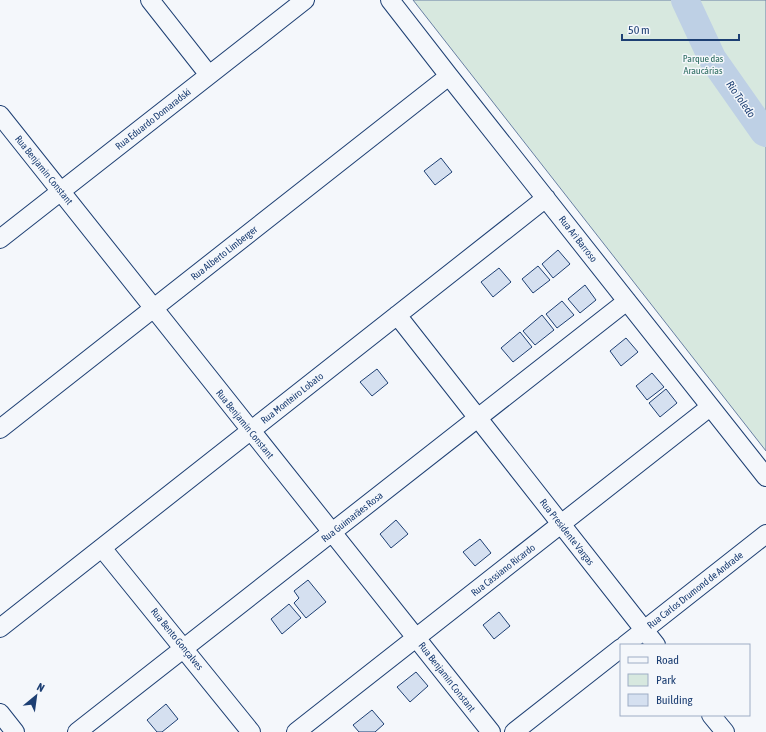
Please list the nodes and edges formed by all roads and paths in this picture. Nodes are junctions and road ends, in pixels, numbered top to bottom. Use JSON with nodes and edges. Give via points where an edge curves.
{"nodes":[{"id":1,"x":150,"y":0,"type":"edge"},
{"id":2,"x":305,"y":0,"type":"edge"},
{"id":3,"x":390,"y":0,"type":"edge"},
{"id":4,"x":210,"y":75,"type":"junction"},
{"id":5,"x":449,"y":76,"type":"junction"},
{"id":6,"x":0,"y":116,"type":"edge"},
{"id":7,"x":60,"y":192,"type":"junction"},
{"id":8,"x":546,"y":198,"type":"junction"},
{"id":9,"x":0,"y":239,"type":"edge"},
{"id":10,"x":627,"y":301,"type":"junction"},
{"id":11,"x":154,"y":308,"type":"junction"},
{"id":12,"x":397,"y":315,"type":"junction"},
{"id":13,"x":710,"y":407,"type":"junction"},
{"id":14,"x":478,"y":418,"type":"junction"},
{"id":15,"x":0,"y":429,"type":"edge"},
{"id":16,"x":251,"y":430,"type":"junction"},
{"id":17,"x":766,"y":477,"type":"edge"},
{"id":18,"x":561,"y":524,"type":"junction"},
{"id":19,"x":332,"y":533,"type":"junction"},
{"id":20,"x":766,"y":534,"type":"edge"},
{"id":21,"x":102,"y":548,"type":"junction"},
{"id":22,"x":0,"y":628,"type":"edge"},
{"id":23,"x":644,"y":630,"type":"junction"},
{"id":24,"x":416,"y":638,"type":"junction"},
{"id":25,"x":626,"y":644,"type":"edge"},
{"id":26,"x":655,"y":644,"type":"edge"},
{"id":27,"x":184,"y":648,"type":"junction"},
{"id":28,"x":620,"y":649,"type":"edge"},
{"id":29,"x":0,"y":713,"type":"edge"},
{"id":30,"x":712,"y":716,"type":"edge"},
{"id":31,"x":15,"y":732,"type":"edge"},
{"id":32,"x":77,"y":732,"type":"edge"},
{"id":33,"x":251,"y":732,"type":"edge"},
{"id":34,"x":296,"y":732,"type":"edge"},
{"id":35,"x":491,"y":732,"type":"edge"},
{"id":36,"x":514,"y":732,"type":"edge"},
{"id":37,"x":725,"y":732,"type":"edge"}],
"edges":[{"from":1,"to":4,"type":"street"},
{"from":2,"to":4,"type":"street","name":"Rua Eduardo Domaradski"},
{"from":3,"to":5,"type":"street","name":"Rua Ari Barroso"},
{"from":4,"to":7,"type":"street","name":"Rua Eduardo Domaradski"},
{"from":5,"to":8,"type":"street","name":"Rua Ari Barroso"},
{"from":5,"to":11,"type":"street","name":"Rua Alberto Limberger"},
{"from":6,"to":7,"type":"street","name":"Rua Benjamin Constant"},
{"from":7,"to":9,"type":"street","name":"Rua Eduardo Domaradski"},
{"from":7,"to":11,"type":"street","name":"Rua Benjamin Constant"},
{"from":8,"to":10,"type":"street","name":"Rua Ari Barroso"},
{"from":8,"to":12,"type":"street","name":"Rua Monteiro Lobato"},
{"from":10,"to":13,"type":"street","name":"Rua Ari Barroso"},
{"from":10,"to":14,"type":"street","name":"Rua Guimarães Rosa"},
{"from":11,"to":15,"type":"street","name":"Rua Alberto Limberger"},
{"from":11,"to":16,"type":"street","name":"Rua Benjamin Constant"},
{"from":12,"to":14,"type":"street","name":"Rua Presidente Vargas"},
{"from":12,"to":16,"type":"street","name":"Rua Monteiro Lobato"},
{"from":13,"to":17,"type":"street","name":"Rua Ari Barroso"},
{"from":13,"to":18,"type":"street","name":"Rua Cassiano Ricardo"},
{"from":14,"to":18,"type":"street","name":"Rua Presidente Vargas"},
{"from":14,"to":19,"type":"street","name":"Rua Guimarães Rosa"},
{"from":16,"to":19,"type":"street","name":"Rua Benjamin Constant"},
{"from":16,"to":21,"type":"street","name":"Rua Monteiro Lobato"},
{"from":18,"to":23,"type":"street","name":"Rua Presidente Vargas"},
{"from":18,"to":24,"type":"street","name":"Rua Cassiano Ricardo"},
{"from":19,"to":24,"type":"street","name":"Rua Benjamin Constant"},
{"from":19,"to":27,"type":"street","name":"Rua Guimarães Rosa"},
{"from":20,"to":23,"type":"street","name":"Rua Carlos Drumond de Andrade"},
{"from":21,"to":22,"type":"street","name":"Rua Monteiro Lobato"},
{"from":21,"to":27,"type":"street","name":"Rua Bento Gonçalves"},
{"from":23,"to":25,"type":"street","name":"Rua Carlos Drumond de Andrade"},
{"from":23,"to":26,"type":"street","name":"Rua Presidente Vargas"},
{"from":24,"to":34,"type":"street","name":"Rua Cassiano Ricardo"},
{"from":24,"to":35,"type":"street","name":"Rua Benjamin Constant"},
{"from":27,"to":32,"type":"street","name":"Rua Guimarães Rosa"},
{"from":27,"to":33,"type":"street","name":"Rua Bento Gonçalves"},
{"from":28,"to":36,"type":"street"},
{"from":29,"to":31,"type":"street"},
{"from":30,"to":37,"type":"street"}]}
